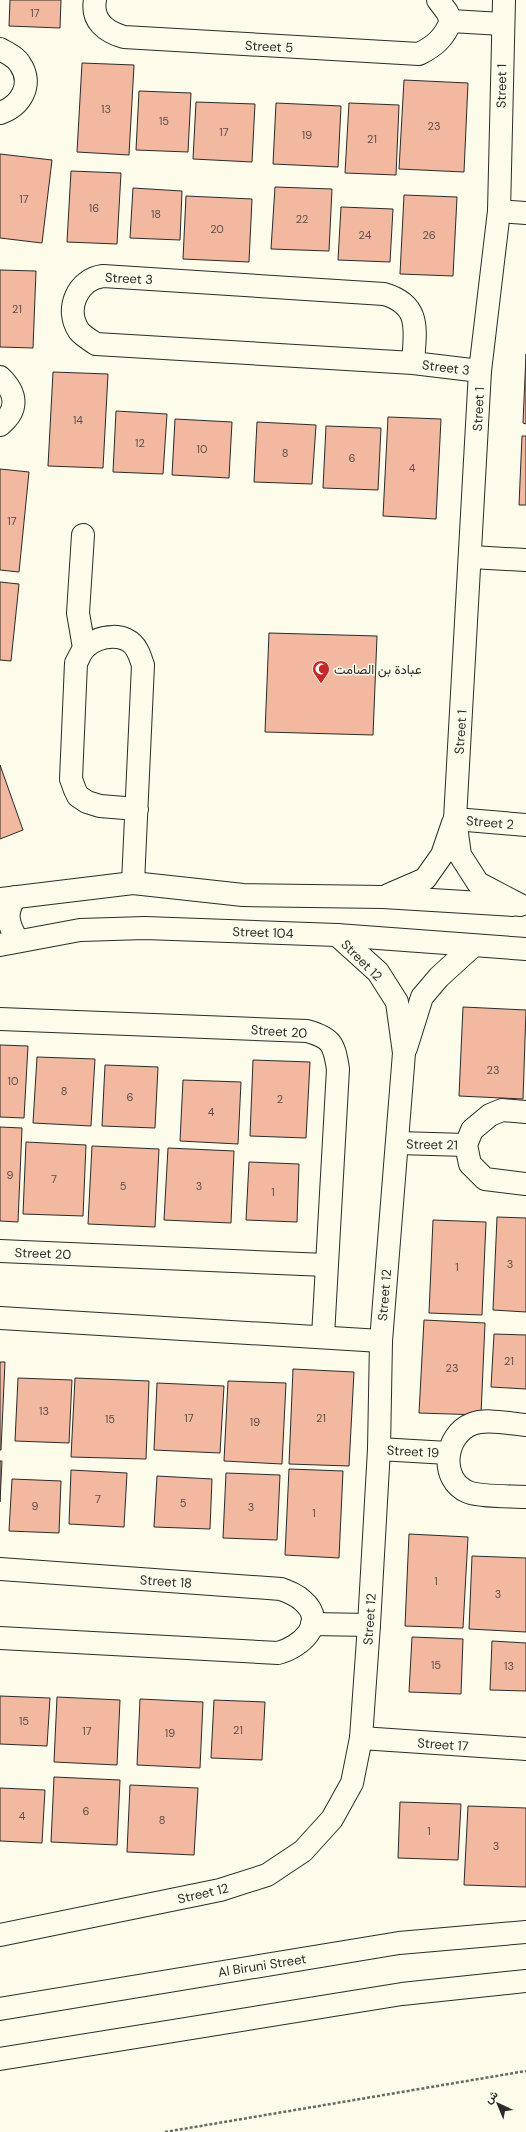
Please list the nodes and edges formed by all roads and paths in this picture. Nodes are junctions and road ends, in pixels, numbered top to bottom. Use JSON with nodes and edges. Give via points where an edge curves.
{"nodes":[{"id":1,"x":95,"y":0,"type":"edge"},
{"id":2,"x":438,"y":0,"type":"edge"},
{"id":3,"x":504,"y":0,"type":"edge"},
{"id":4,"x":451,"y":21,"type":"junction"},
{"id":5,"x":502,"y":24,"type":"junction"},
{"id":6,"x":0,"y":49,"type":"edge"},
{"id":7,"x":0,"y":112,"type":"edge"},
{"id":8,"x":498,"y":211,"type":"junction"},
{"id":9,"x":526,"y":213,"type":"edge"},
{"id":10,"x":413,"y":363,"type":"junction"},
{"id":11,"x":480,"y":371,"type":"junction"},
{"id":12,"x":0,"y":377,"type":"edge"},
{"id":13,"x":0,"y":425,"type":"edge"},
{"id":14,"x":83,"y":535,"type":"dead end"},
{"id":15,"x":471,"y":557,"type":"junction"},
{"id":16,"x":526,"y":564,"type":"edge"},
{"id":17,"x":84,"y":648,"type":"junction"},
{"id":18,"x":137,"y":809,"type":"junction"},
{"id":19,"x":455,"y":819,"type":"junction"},
{"id":20,"x":526,"y":825,"type":"edge"},
{"id":21,"x":133,"y":883,"type":"junction"},
{"id":22,"x":383,"y":897,"type":"junction"},
{"id":23,"x":8,"y":898,"type":"edge"},
{"id":24,"x":523,"y":905,"type":"edge"},
{"id":25,"x":337,"y":935,"type":"junction"},
{"id":26,"x":9,"y":943,"type":"edge"},
{"id":27,"x":473,"y":946,"type":"junction"},
{"id":28,"x":526,"y":949,"type":"edge"},
{"id":29,"x":0,"y":1019,"type":"edge"},
{"id":30,"x":404,"y":1053,"type":"junction"},
{"id":31,"x":526,"y":1112,"type":"edge"},
{"id":32,"x":398,"y":1143,"type":"junction"},
{"id":33,"x":466,"y":1145,"type":"junction"},
{"id":34,"x":526,"y":1184,"type":"edge"},
{"id":35,"x":0,"y":1251,"type":"edge"},
{"id":36,"x":326,"y":1265,"type":"junction"},
{"id":37,"x":0,"y":1318,"type":"edge"},
{"id":38,"x":323,"y":1336,"type":"junction"},
{"id":39,"x":381,"y":1341,"type":"junction"},
{"id":40,"x":526,"y":1425,"type":"edge"},
{"id":41,"x":379,"y":1449,"type":"junction"},
{"id":42,"x":448,"y":1453,"type":"junction"},
{"id":43,"x":526,"y":1497,"type":"edge"},
{"id":44,"x":0,"y":1569,"type":"edge"},
{"id":45,"x":312,"y":1624,"type":"junction"},
{"id":46,"x":369,"y":1625,"type":"junction"},
{"id":47,"x":0,"y":1638,"type":"edge"},
{"id":48,"x":361,"y":1738,"type":"junction"},
{"id":49,"x":526,"y":1749,"type":"edge"},
{"id":50,"x":526,"y":1932,"type":"edge"},
{"id":51,"x":0,"y":1935,"type":"edge"},
{"id":52,"x":526,"y":1981,"type":"edge"},
{"id":53,"x":0,"y":2009,"type":"edge"},
{"id":54,"x":0,"y":2058,"type":"edge"},
{"id":55,"x":526,"y":2071,"type":"edge"},
{"id":56,"x":165,"y":2132,"type":"edge"}],
"edges":[{"from":1,"to":4,"type":"street","name":"Street 5","via":[[95,13],[109,33],[140,38],[419,54],[438,42]]},
{"from":2,"to":4,"type":"street","via":[[448,12]]},
{"from":3,"to":5,"type":"street","name":"Street 1"},
{"from":4,"to":5,"type":"street"},
{"from":5,"to":8,"type":"street","name":"Street 1"},
{"from":6,"to":7,"type":"street","via":[[20,63],[26,82],[16,105]]},
{"from":8,"to":9,"type":"street"},
{"from":8,"to":11,"type":"street","name":"Street 1"},
{"from":10,"to":10,"type":"street","name":"Street 3","via":[[415,321],[411,311],[403,302],[384,294],[103,276],[87,281],[80,288],[72,308],[80,332],[96,344]]},
{"from":10,"to":11,"type":"street","name":"Street 3"},
{"from":11,"to":15,"type":"street","name":"Street 1"},
{"from":12,"to":13,"type":"street","via":[[9,386],[14,408],[8,419]]},
{"from":14,"to":17,"type":"street","via":[[78,613]]},
{"from":15,"to":16,"type":"street"},
{"from":15,"to":19,"type":"street","name":"Street 1"},
{"from":17,"to":18,"type":"street","via":[[76,663],[70,778],[78,796],[87,802],[100,806]]},
{"from":17,"to":18,"type":"street","via":[[95,640],[107,636],[120,638],[137,650],[143,665]]},
{"from":18,"to":21,"type":"street"},
{"from":19,"to":20,"type":"street","name":"Street 2"},
{"from":19,"to":22,"type":"street","name":"Street 1","via":[[442,855],[425,879]]},
{"from":19,"to":24,"type":"street","name":"Street 1","via":[[460,855],[478,882]]},
{"from":21,"to":22,"type":"street","via":[[243,894]]},
{"from":21,"to":23,"type":"street"},
{"from":22,"to":24,"type":"street"},
{"from":23,"to":26,"type":"street"},
{"from":25,"to":26,"type":"street","name":"Street 104","via":[[145,928],[80,930]]},
{"from":25,"to":27,"type":"street","name":"Street 104"},
{"from":25,"to":30,"type":"street","name":"Street 12","via":[[378,972],[396,1002]]},
{"from":27,"to":28,"type":"street","name":"Street 104"},
{"from":27,"to":30,"type":"street","name":"Street 12","via":[[439,977],[422,997]]},
{"from":29,"to":36,"type":"street","name":"Street 20","via":[[307,1031],[330,1040],[338,1069]]},
{"from":30,"to":32,"type":"street","name":"Street 12"},
{"from":31,"to":33,"type":"street","name":"Street 21","via":[[502,1110],[490,1115],[472,1130]]},
{"from":32,"to":33,"type":"street","name":"Street 21"},
{"from":32,"to":39,"type":"street","name":"Street 12"},
{"from":33,"to":34,"type":"street","name":"Street 21","via":[[470,1164],[485,1179]]},
{"from":35,"to":36,"type":"street","name":"Street 20"},
{"from":36,"to":38,"type":"street","name":"Street 20"},
{"from":37,"to":38,"type":"street"},
{"from":38,"to":39,"type":"street"},
{"from":39,"to":41,"type":"street","name":"Street 12"},
{"from":40,"to":42,"type":"street","name":"Street 19","via":[[479,1422],[472,1424],[460,1433]]},
{"from":41,"to":42,"type":"street","name":"Street 19"},
{"from":41,"to":46,"type":"street","name":"Street 12"},
{"from":42,"to":43,"type":"street","name":"Street 19","via":[[449,1470],[460,1487],[469,1492]]},
{"from":44,"to":45,"type":"street","name":"Street 18","via":[[281,1589],[304,1602],[311,1610]]},
{"from":45,"to":46,"type":"street"},
{"from":45,"to":47,"type":"street","via":[[309,1633],[297,1646],[278,1654]]},
{"from":46,"to":48,"type":"street","name":"Street 12"},
{"from":48,"to":49,"type":"street","name":"Street 17"},
{"from":48,"to":51,"type":"street","name":"Street 12","via":[[352,1783],[332,1819],[303,1851],[267,1875],[220,1890]]},
{"from":50,"to":53,"type":"street","name":"Al Biruni Street","via":[[398,1943]]},
{"from":52,"to":54,"type":"street","via":[[402,1994]]},
{"from":55,"to":56,"type":"path"}]}
